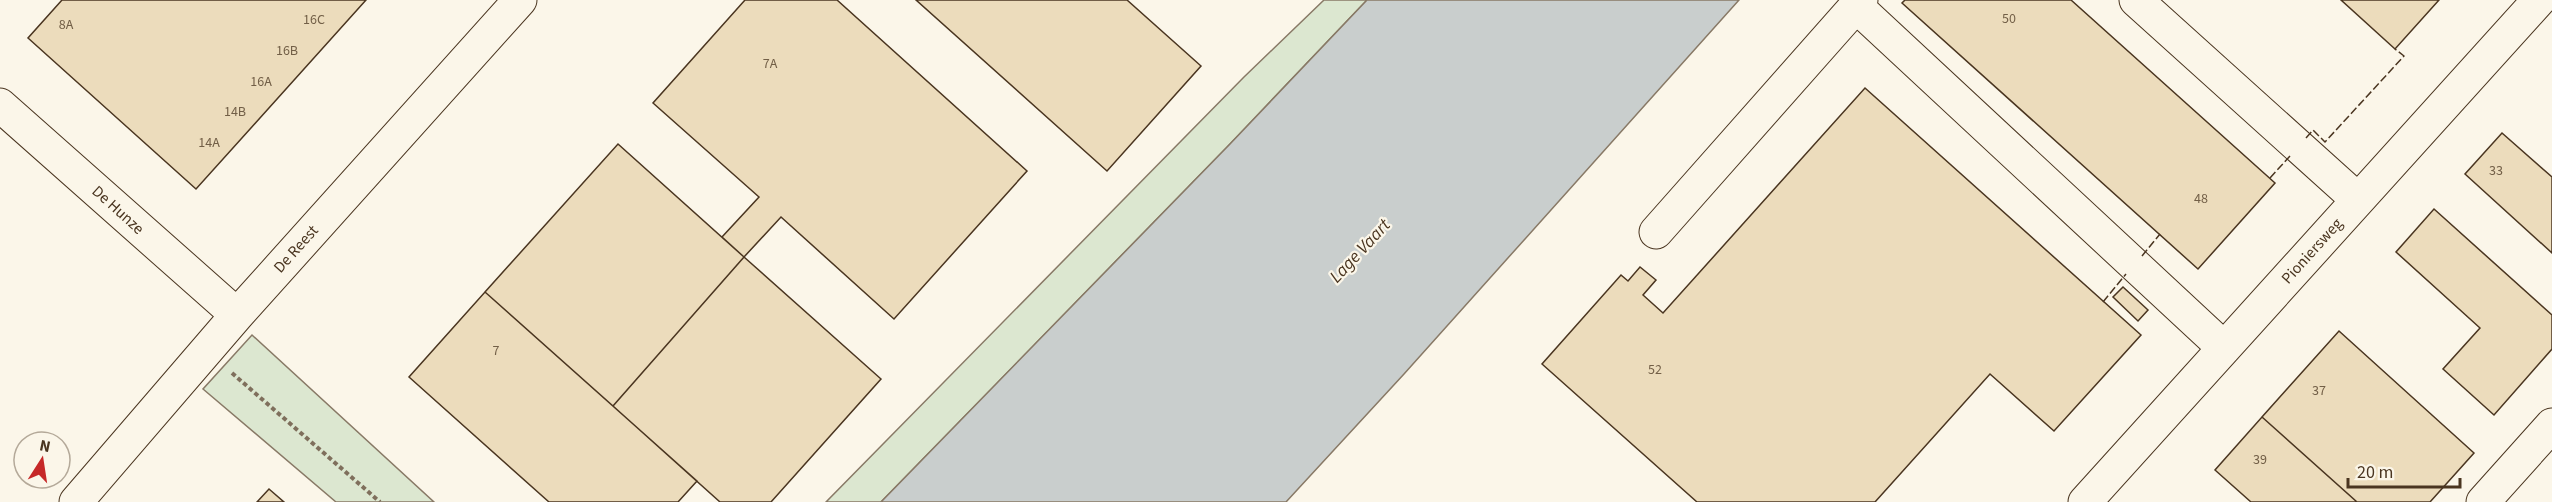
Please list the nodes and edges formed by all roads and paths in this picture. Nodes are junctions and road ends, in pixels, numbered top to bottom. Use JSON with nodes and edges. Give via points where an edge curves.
{"nodes":[{"id":1,"x":520,"y":0,"type":"edge"},
{"id":2,"x":2136,"y":0,"type":"edge"},
{"id":3,"x":2539,"y":0,"type":"edge"},
{"id":4,"x":1858,"y":3,"type":"edge"},
{"id":5,"x":0,"y":105,"type":"edge"},
{"id":6,"x":2358,"y":200,"type":"junction"},
{"id":7,"x":1656,"y":232,"type":"dead end"},
{"id":8,"x":237,"y":315,"type":"junction"},
{"id":9,"x":2224,"y":348,"type":"junction"},
{"id":10,"x":206,"y":351,"type":"junction"},
{"id":11,"x":2552,"y":425,"type":"edge"},
{"id":12,"x":76,"y":502,"type":"edge"},
{"id":13,"x":380,"y":502,"type":"edge"},
{"id":14,"x":2085,"y":502,"type":"edge"},
{"id":15,"x":2483,"y":502,"type":"edge"}],
"edges":[{"from":1,"to":8,"type":"street","name":"De Reest"},
{"from":2,"to":6,"type":"street"},
{"from":3,"to":6,"type":"street","name":"Pioniersweg"},
{"from":4,"to":7,"type":"street"},
{"from":4,"to":9,"type":"street"},
{"from":5,"to":8,"type":"street","name":"De Hunze"},
{"from":6,"to":9,"type":"street","name":"Pioniersweg"},
{"from":8,"to":10,"type":"street","name":"De Reest"},
{"from":9,"to":14,"type":"street","name":"Pioniersweg"},
{"from":10,"to":12,"type":"street","name":"De Reest"},
{"from":10,"to":13,"type":"path"},
{"from":11,"to":15,"type":"street"}]}
